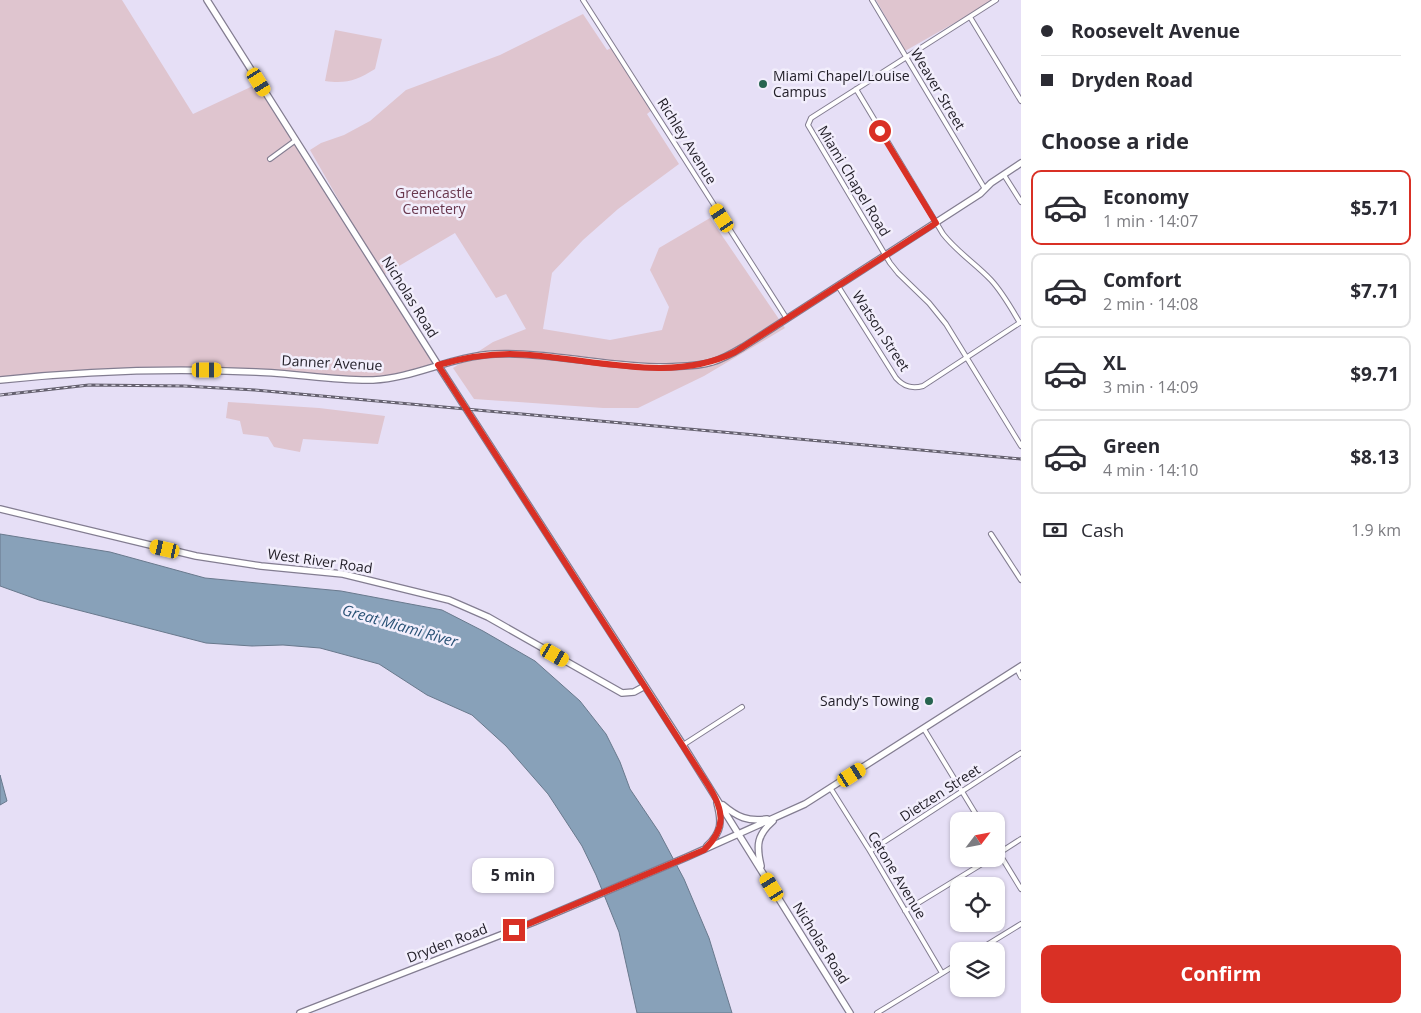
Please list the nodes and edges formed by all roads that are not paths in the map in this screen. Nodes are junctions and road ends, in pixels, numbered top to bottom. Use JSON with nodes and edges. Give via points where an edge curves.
{"nodes":[{"id":1,"x":207,"y":0,"type":"edge"},
{"id":2,"x":583,"y":0,"type":"edge"},
{"id":3,"x":872,"y":0,"type":"edge"},
{"id":4,"x":996,"y":0,"type":"edge"},
{"id":5,"x":970,"y":16,"type":"junction"},
{"id":6,"x":906,"y":57,"type":"junction"},
{"id":7,"x":856,"y":89,"type":"junction"},
{"id":8,"x":1021,"y":101,"type":"edge"},
{"id":9,"x":296,"y":140,"type":"junction"},
{"id":10,"x":270,"y":159,"type":"dead end"},
{"id":11,"x":1021,"y":163,"type":"edge"},
{"id":12,"x":1004,"y":174,"type":"junction"},
{"id":13,"x":985,"y":189,"type":"junction"},
{"id":14,"x":1021,"y":202,"type":"edge"},
{"id":15,"x":936,"y":223,"type":"junction"},
{"id":16,"x":886,"y":255,"type":"junction"},
{"id":17,"x":838,"y":286,"type":"junction"},
{"id":18,"x":787,"y":318,"type":"junction"},
{"id":19,"x":1021,"y":322,"type":"edge"},
{"id":20,"x":966,"y":358,"type":"junction"},
{"id":21,"x":438,"y":365,"type":"junction"},
{"id":22,"x":0,"y":380,"type":"edge"},
{"id":23,"x":1021,"y":446,"type":"edge"},
{"id":24,"x":0,"y":509,"type":"edge"},
{"id":25,"x":991,"y":534,"type":"dead end"},
{"id":26,"x":1021,"y":580,"type":"edge"},
{"id":27,"x":1019,"y":668,"type":"edge"},
{"id":28,"x":1021,"y":676,"type":"edge"},
{"id":29,"x":645,"y":686,"type":"junction"},
{"id":30,"x":742,"y":707,"type":"dead end"},
{"id":31,"x":924,"y":729,"type":"junction"},
{"id":32,"x":682,"y":745,"type":"junction"},
{"id":33,"x":1021,"y":753,"type":"edge"},
{"id":34,"x":831,"y":789,"type":"junction"},
{"id":35,"x":962,"y":792,"type":"junction"},
{"id":36,"x":716,"y":798,"type":"junction"},
{"id":37,"x":974,"y":812,"type":"edge"},
{"id":38,"x":776,"y":817,"type":"junction"},
{"id":39,"x":739,"y":834,"type":"junction"},
{"id":40,"x":1021,"y":839,"type":"edge"},
{"id":41,"x":1005,"y":849,"type":"edge"},
{"id":42,"x":704,"y":850,"type":"junction"},
{"id":43,"x":870,"y":851,"type":"junction"},
{"id":44,"x":1005,"y":865,"type":"edge"},
{"id":45,"x":975,"y":868,"type":"edge"},
{"id":46,"x":764,"y":874,"type":"junction"},
{"id":47,"x":1021,"y":889,"type":"edge"},
{"id":48,"x":905,"y":911,"type":"junction"},
{"id":49,"x":1021,"y":924,"type":"edge"},
{"id":50,"x":992,"y":942,"type":"edge"},
{"id":51,"x":950,"y":968,"type":"edge"},
{"id":52,"x":942,"y":973,"type":"junction"},
{"id":53,"x":300,"y":1013,"type":"edge"},
{"id":54,"x":850,"y":1013,"type":"edge"},
{"id":55,"x":877,"y":1013,"type":"edge"}],
"edges":[{"from":1,"to":9,"type":"street","name":"Nicholas Road"},
{"from":2,"to":18,"type":"street","name":"Richley Avenue"},
{"from":3,"to":6,"type":"street","name":"Weaver Street"},
{"from":4,"to":5,"type":"street"},
{"from":5,"to":6,"type":"street"},
{"from":5,"to":8,"type":"street"},
{"from":6,"to":7,"type":"street"},
{"from":6,"to":13,"type":"street","name":"Weaver Street"},
{"from":7,"to":15,"type":"street"},
{"from":7,"to":16,"type":"street","name":"Miami Chapel Road","via":[[808,122],[810,131]]},
{"from":9,"to":10,"type":"street"},
{"from":9,"to":21,"type":"street","name":"Nicholas Road"},
{"from":11,"to":12,"type":"street","name":"Danner Avenue"},
{"from":12,"to":13,"type":"street","name":"Danner Avenue"},
{"from":12,"to":14,"type":"street"},
{"from":13,"to":15,"type":"street","name":"Danner Avenue"},
{"from":15,"to":16,"type":"street","name":"Danner Avenue"},
{"from":15,"to":19,"type":"street","via":[[949,242],[991,280]]},
{"from":16,"to":17,"type":"street","name":"Danner Avenue"},
{"from":16,"to":20,"type":"street","name":"Miami Chapel Road","via":[[898,273],[935,310]]},
{"from":17,"to":18,"type":"street","name":"Danner Avenue"},
{"from":17,"to":20,"type":"street","name":"Watson Street","via":[[901,383],[923,386]]},
{"from":18,"to":21,"type":"street","name":"Danner Avenue","via":[[735,352],[700,365],[630,366],[512,354],[478,356]]},
{"from":19,"to":20,"type":"street"},
{"from":20,"to":23,"type":"street","name":"Miami Chapel Road"},
{"from":21,"to":22,"type":"street","name":"Danner Avenue","via":[[406,376],[371,380],[259,372],[157,370]]},
{"from":21,"to":29,"type":"street","name":"Nicholas Road"},
{"from":24,"to":29,"type":"street","name":"West River Road","via":[[196,556],[343,574],[429,594],[488,617],[622,693],[630,694]]},
{"from":25,"to":26,"type":"street"},
{"from":27,"to":28,"type":"street"},
{"from":27,"to":31,"type":"street","name":"Dryden Road"},
{"from":29,"to":32,"type":"street","name":"Nicholas Road"},
{"from":30,"to":32,"type":"street"},
{"from":31,"to":34,"type":"street","name":"Dryden Road"},
{"from":31,"to":35,"type":"street"},
{"from":32,"to":36,"type":"street","name":"Nicholas Road"},
{"from":33,"to":35,"type":"street","name":"Dietzen Street"},
{"from":34,"to":38,"type":"street","name":"Dryden Road"},
{"from":34,"to":43,"type":"street","name":"Cetone Avenue"},
{"from":35,"to":37,"type":"street"},
{"from":35,"to":43,"type":"street","name":"Dietzen Street"},
{"from":36,"to":38,"type":"street","via":[[744,819]]},
{"from":36,"to":39,"type":"street","name":"Nicholas Road"},
{"from":36,"to":42,"type":"street","via":[[720,829]]},
{"from":38,"to":39,"type":"street","name":"Dryden Road"},
{"from":38,"to":46,"type":"street","via":[[760,836],[759,855]]},
{"from":39,"to":42,"type":"street","name":"Dryden Road"},
{"from":39,"to":46,"type":"street","name":"Nicholas Road"},
{"from":40,"to":41,"type":"street"},
{"from":42,"to":53,"type":"street","name":"Dryden Road"},
{"from":43,"to":48,"type":"street","name":"Cetone Avenue"},
{"from":44,"to":47,"type":"street"},
{"from":45,"to":48,"type":"street"},
{"from":46,"to":54,"type":"street","name":"Nicholas Road"},
{"from":48,"to":52,"type":"street","name":"Cetone Avenue"},
{"from":49,"to":50,"type":"street"},
{"from":51,"to":52,"type":"street"},
{"from":52,"to":55,"type":"street"}]}
